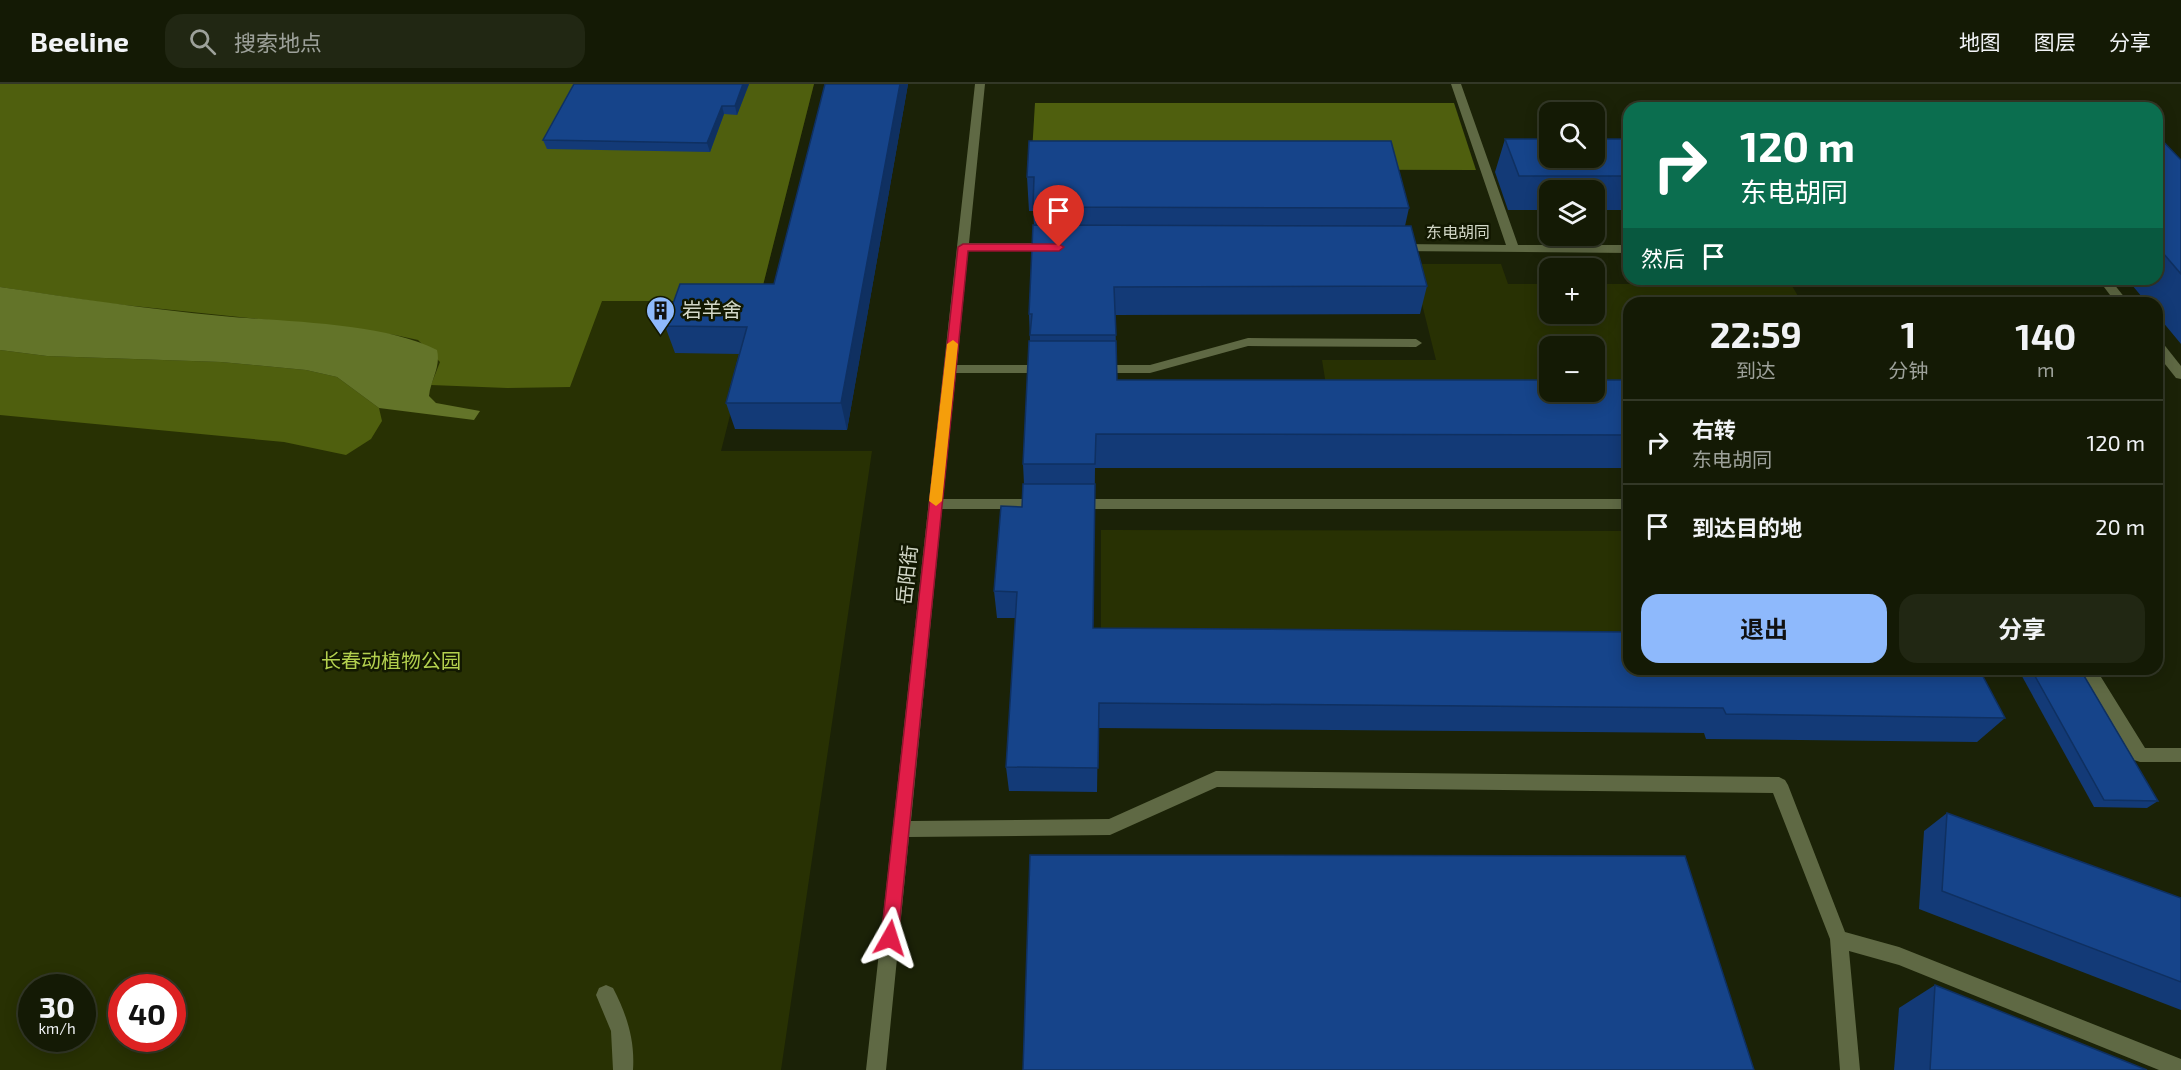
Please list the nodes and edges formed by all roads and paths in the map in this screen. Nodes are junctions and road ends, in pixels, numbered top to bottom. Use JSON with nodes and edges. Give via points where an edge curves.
{"nodes":[{"id":1,"x":980,"y":84,"type":"edge"},
{"id":2,"x":1456,"y":84,"type":"edge"},
{"id":3,"x":963,"y":247,"type":"junction"},
{"id":4,"x":1059,"y":247,"type":"edge"},
{"id":5,"x":1381,"y":248,"type":"edge"},
{"id":6,"x":1513,"y":248,"type":"junction"},
{"id":7,"x":1623,"y":249,"type":"edge"},
{"id":8,"x":2109,"y":285,"type":"edge"},
{"id":9,"x":2118,"y":297,"type":"edge"},
{"id":10,"x":1416,"y":343,"type":"dead end"},
{"id":11,"x":2163,"y":355,"type":"edge"},
{"id":12,"x":950,"y":369,"type":"junction"},
{"id":13,"x":1067,"y":369,"type":"edge"},
{"id":14,"x":1091,"y":369,"type":"edge"},
{"id":15,"x":2181,"y":375,"type":"edge"},
{"id":16,"x":936,"y":504,"type":"junction"},
{"id":17,"x":1623,"y":504,"type":"edge"},
{"id":18,"x":2092,"y":675,"type":"edge"},
{"id":19,"x":2181,"y":755,"type":"edge"},
{"id":20,"x":902,"y":829,"type":"junction"},
{"id":21,"x":1839,"y":939,"type":"junction"},
{"id":22,"x":606,"y":995,"type":"dead end"},
{"id":23,"x":623,"y":1070,"type":"edge"},
{"id":24,"x":876,"y":1070,"type":"edge"},
{"id":25,"x":1850,"y":1070,"type":"edge"},
{"id":26,"x":2181,"y":1070,"type":"edge"}],
"edges":[{"from":1,"to":3,"type":"street","name":"岳阳街"},
{"from":2,"to":6,"type":"street"},
{"from":3,"to":4,"type":"street"},
{"from":3,"to":12,"type":"street","name":"岳阳街"},
{"from":5,"to":6,"type":"street","name":"东电胡同"},
{"from":6,"to":7,"type":"street","name":"东电胡同"},
{"from":8,"to":9,"type":"street"},
{"from":10,"to":14,"type":"street","via":[[1248,342],[1150,369]]},
{"from":11,"to":15,"type":"street"},
{"from":12,"to":13,"type":"street"},
{"from":12,"to":16,"type":"street","name":"岳阳街"},
{"from":16,"to":17,"type":"street"},
{"from":16,"to":20,"type":"street","name":"岳阳街"},
{"from":18,"to":19,"type":"street","via":[[2140,755]]},
{"from":20,"to":21,"type":"street","via":[[1110,827],[1216,779],[1779,785]]},
{"from":20,"to":24,"type":"street","name":"岳阳街"},
{"from":21,"to":25,"type":"street"},
{"from":21,"to":26,"type":"street","via":[[1899,956]]},
{"from":22,"to":23,"type":"street","via":[[619,1020],[625,1047]]}]}
